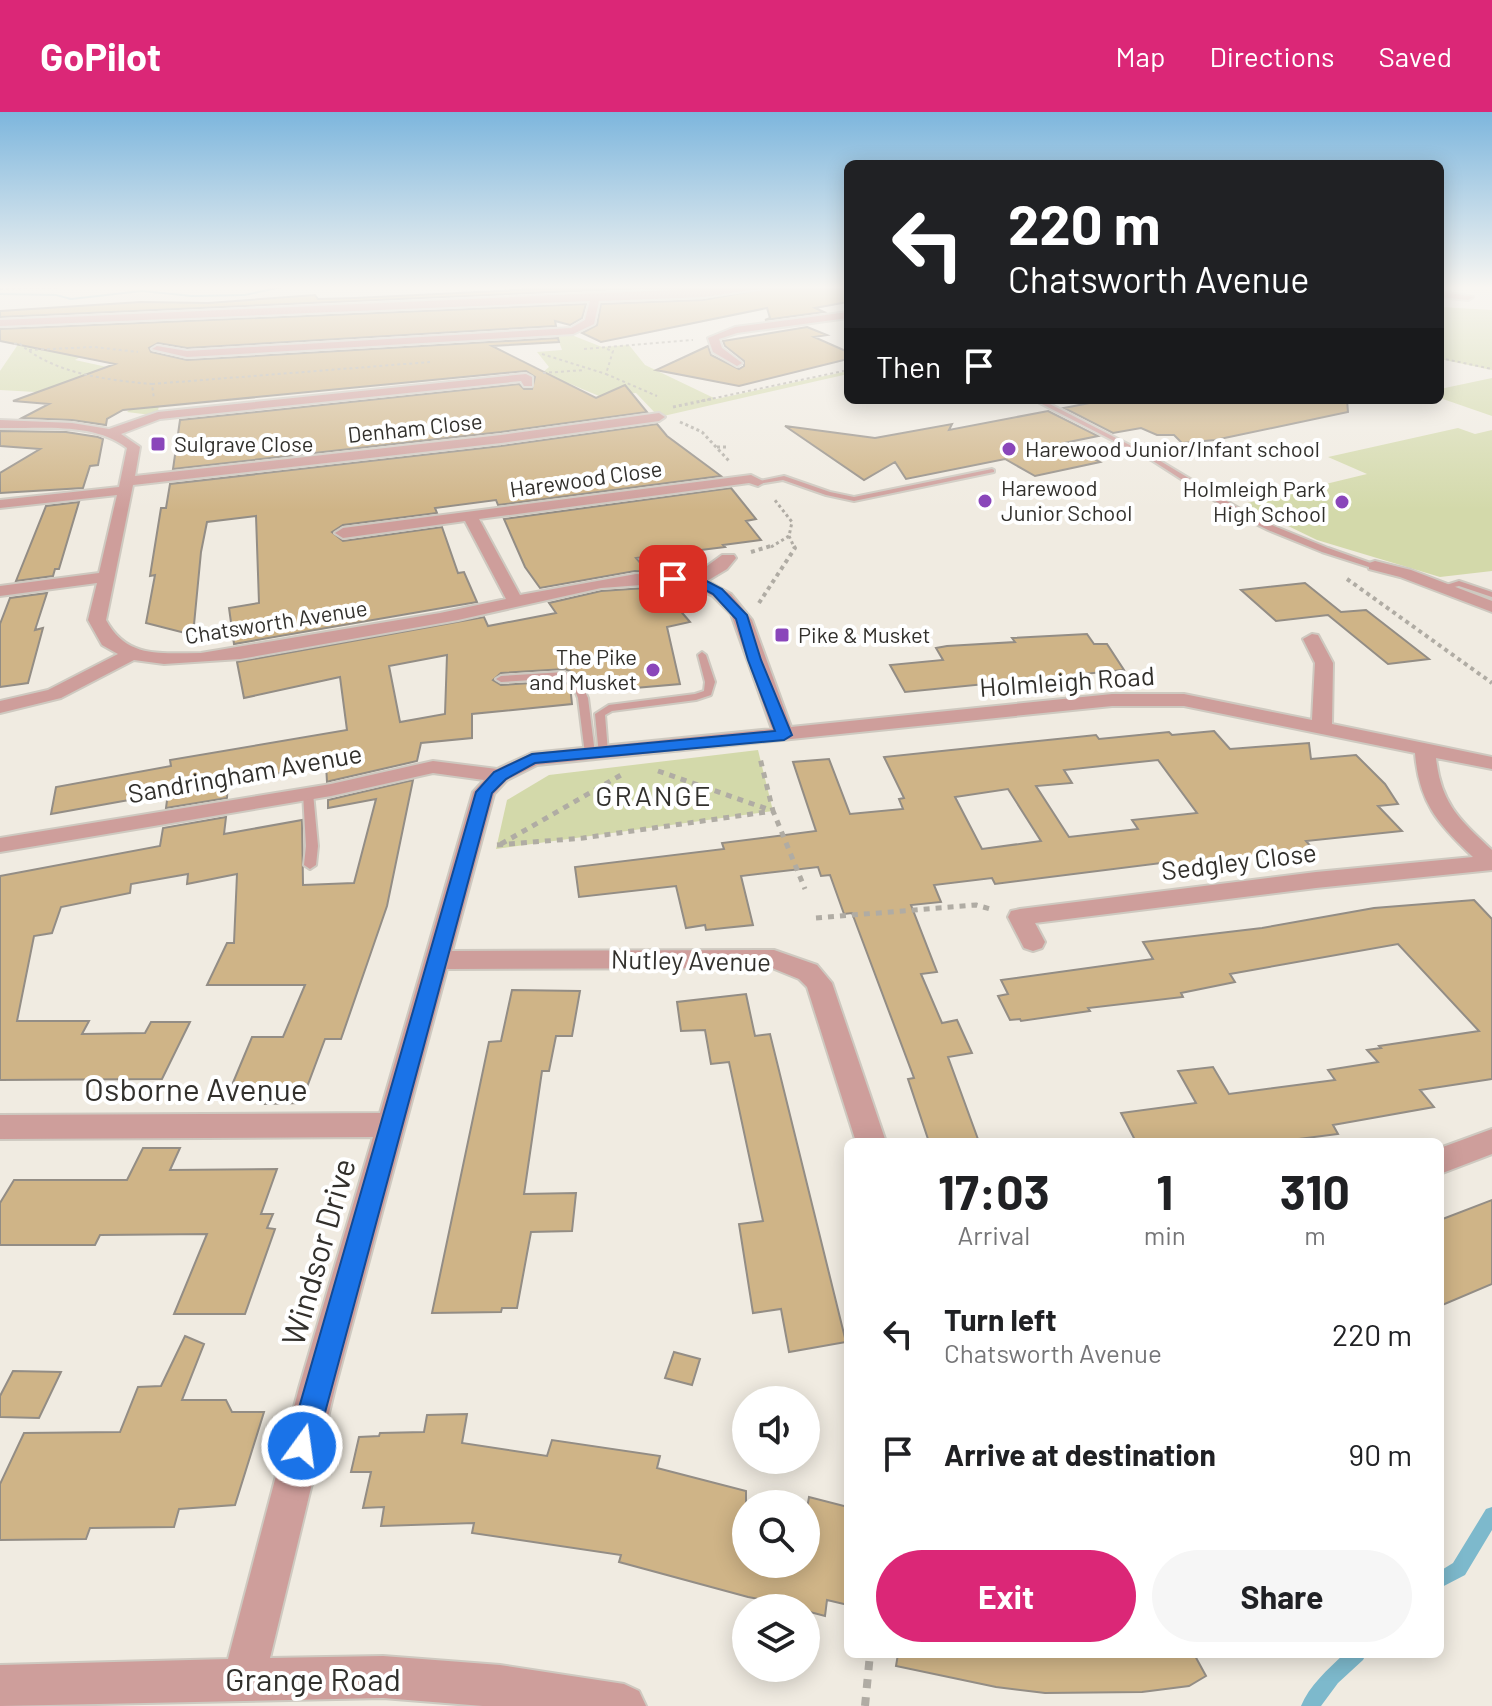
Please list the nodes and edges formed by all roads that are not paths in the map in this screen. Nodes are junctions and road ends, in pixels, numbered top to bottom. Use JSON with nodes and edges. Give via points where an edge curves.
{"nodes":[{"id":1,"x":527,"y":380,"type":"road end"},
{"id":2,"x":1045,"y":404,"type":"edge"},
{"id":3,"x":659,"y":417,"type":"road end"},
{"id":4,"x":0,"y":424,"type":"edge"},
{"id":5,"x":111,"y":433,"type":"junction"},
{"id":6,"x":992,"y":471,"type":"dead end"},
{"id":7,"x":754,"y":480,"type":"joint"},
{"id":8,"x":126,"y":486,"type":"junction"},
{"id":9,"x":0,"y":504,"type":"edge"},
{"id":10,"x":471,"y":518,"type":"junction"},
{"id":11,"x":342,"y":536,"type":"dead end"},
{"id":12,"x":728,"y":558,"type":"road end"},
{"id":13,"x":1375,"y":566,"type":"joint"},
{"id":14,"x":107,"y":577,"type":"junction"},
{"id":15,"x":696,"y":581,"type":"junction"},
{"id":16,"x":1444,"y":587,"type":"junction"},
{"id":17,"x":0,"y":591,"type":"edge"},
{"id":18,"x":1492,"y":595,"type":"edge"},
{"id":19,"x":515,"y":601,"type":"junction"},
{"id":20,"x":1492,"y":607,"type":"edge"},
{"id":21,"x":1312,"y":639,"type":"dead end"},
{"id":22,"x":133,"y":653,"type":"junction"},
{"id":23,"x":702,"y":655,"type":"dead end"},
{"id":24,"x":501,"y":679,"type":"dead end"},
{"id":25,"x":0,"y":707,"type":"edge"},
{"id":26,"x":1322,"y":727,"type":"junction"},
{"id":27,"x":784,"y":735,"type":"junction"},
{"id":28,"x":1425,"y":750,"type":"junction"},
{"id":29,"x":596,"y":754,"type":"junction"},
{"id":30,"x":1492,"y":763,"type":"edge"},
{"id":31,"x":500,"y":776,"type":"junction"},
{"id":32,"x":308,"y":793,"type":"junction"},
{"id":33,"x":0,"y":845,"type":"edge"},
{"id":34,"x":1492,"y":863,"type":"edge"},
{"id":35,"x":310,"y":865,"type":"dead end"},
{"id":36,"x":1033,"y":942,"type":"dead end"},
{"id":37,"x":436,"y":960,"type":"junction"},
{"id":38,"x":393,"y":1125,"type":"junction"},
{"id":39,"x":0,"y":1127,"type":"edge"},
{"id":40,"x":870,"y":1138,"type":"edge"},
{"id":41,"x":1492,"y":1141,"type":"edge"},
{"id":42,"x":1444,"y":1159,"type":"edge"},
{"id":43,"x":244,"y":1678,"type":"junction"},
{"id":44,"x":0,"y":1686,"type":"edge"},
{"id":45,"x":624,"y":1706,"type":"edge"}],
"edges":[{"from":1,"to":5,"type":"street","via":[[158,416]]},
{"from":2,"to":13,"type":"lane","via":[[1155,460],[1237,511]]},
{"from":3,"to":8,"type":"street","name":"Denham Close"},
{"from":4,"to":5,"type":"street"},
{"from":5,"to":8,"type":"street","name":"Chatsworth Avenue","via":[[134,447]]},
{"from":6,"to":7,"type":"lane","via":[[854,499],[784,478]]},
{"from":7,"to":10,"type":"street","name":"Harewood Close","via":[[706,482]]},
{"from":8,"to":9,"type":"street","name":"Denham Close"},
{"from":8,"to":14,"type":"street","name":"Chatsworth Avenue"},
{"from":10,"to":11,"type":"street","name":"Harewood Close"},
{"from":10,"to":19,"type":"street"},
{"from":12,"to":15,"type":"street"},
{"from":13,"to":16,"type":"street"},
{"from":14,"to":17,"type":"street"},
{"from":14,"to":22,"type":"street","name":"Chatsworth Avenue","via":[[99,633]]},
{"from":15,"to":19,"type":"street","name":"Chatsworth Avenue","via":[[649,578]]},
{"from":15,"to":27,"type":"street","via":[[718,592],[743,618]]},
{"from":16,"to":18,"type":"lane","via":[[1459,583]]},
{"from":16,"to":20,"type":"street"},
{"from":19,"to":22,"type":"street","name":"Chatsworth Avenue","via":[[227,657],[167,660]]},
{"from":21,"to":26,"type":"street","via":[[1324,663]]},
{"from":22,"to":25,"type":"street","via":[[38,702]]},
{"from":23,"to":29,"type":"lane","via":[[708,693],[609,708],[600,714]]},
{"from":24,"to":29,"type":"lane","via":[[564,675],[576,681]]},
{"from":26,"to":27,"type":"street","name":"Holmleigh Road","via":[[1184,700],[1112,700]]},
{"from":26,"to":28,"type":"street","name":"Holmleigh Road"},
{"from":27,"to":29,"type":"street","via":[[640,756]]},
{"from":28,"to":30,"type":"street","name":"Holmleigh Road"},
{"from":28,"to":34,"type":"street","via":[[1435,805]]},
{"from":29,"to":31,"type":"street","via":[[532,759]]},
{"from":31,"to":32,"type":"street","name":"Sandringham Avenue","via":[[433,767]]},
{"from":31,"to":37,"type":"street","name":"Windsor Drive","via":[[484,792]]},
{"from":32,"to":33,"type":"street","name":"Sandringham Avenue"},
{"from":32,"to":35,"type":"lane"},
{"from":34,"to":36,"type":"street","name":"Sedgley Close","via":[[1020,917]]},
{"from":37,"to":38,"type":"street","name":"Windsor Drive"},
{"from":37,"to":40,"type":"street","name":"Nutley Avenue","via":[[774,959],[792,964],[819,983]]},
{"from":38,"to":39,"type":"street","name":"Osborne Avenue"},
{"from":38,"to":43,"type":"street","name":"Windsor Drive","via":[[317,1388]]},
{"from":41,"to":42,"type":"street"},
{"from":43,"to":44,"type":"street","name":"Grange Road"},
{"from":43,"to":45,"type":"street","name":"Grange Road","via":[[383,1677],[500,1686]]}]}
